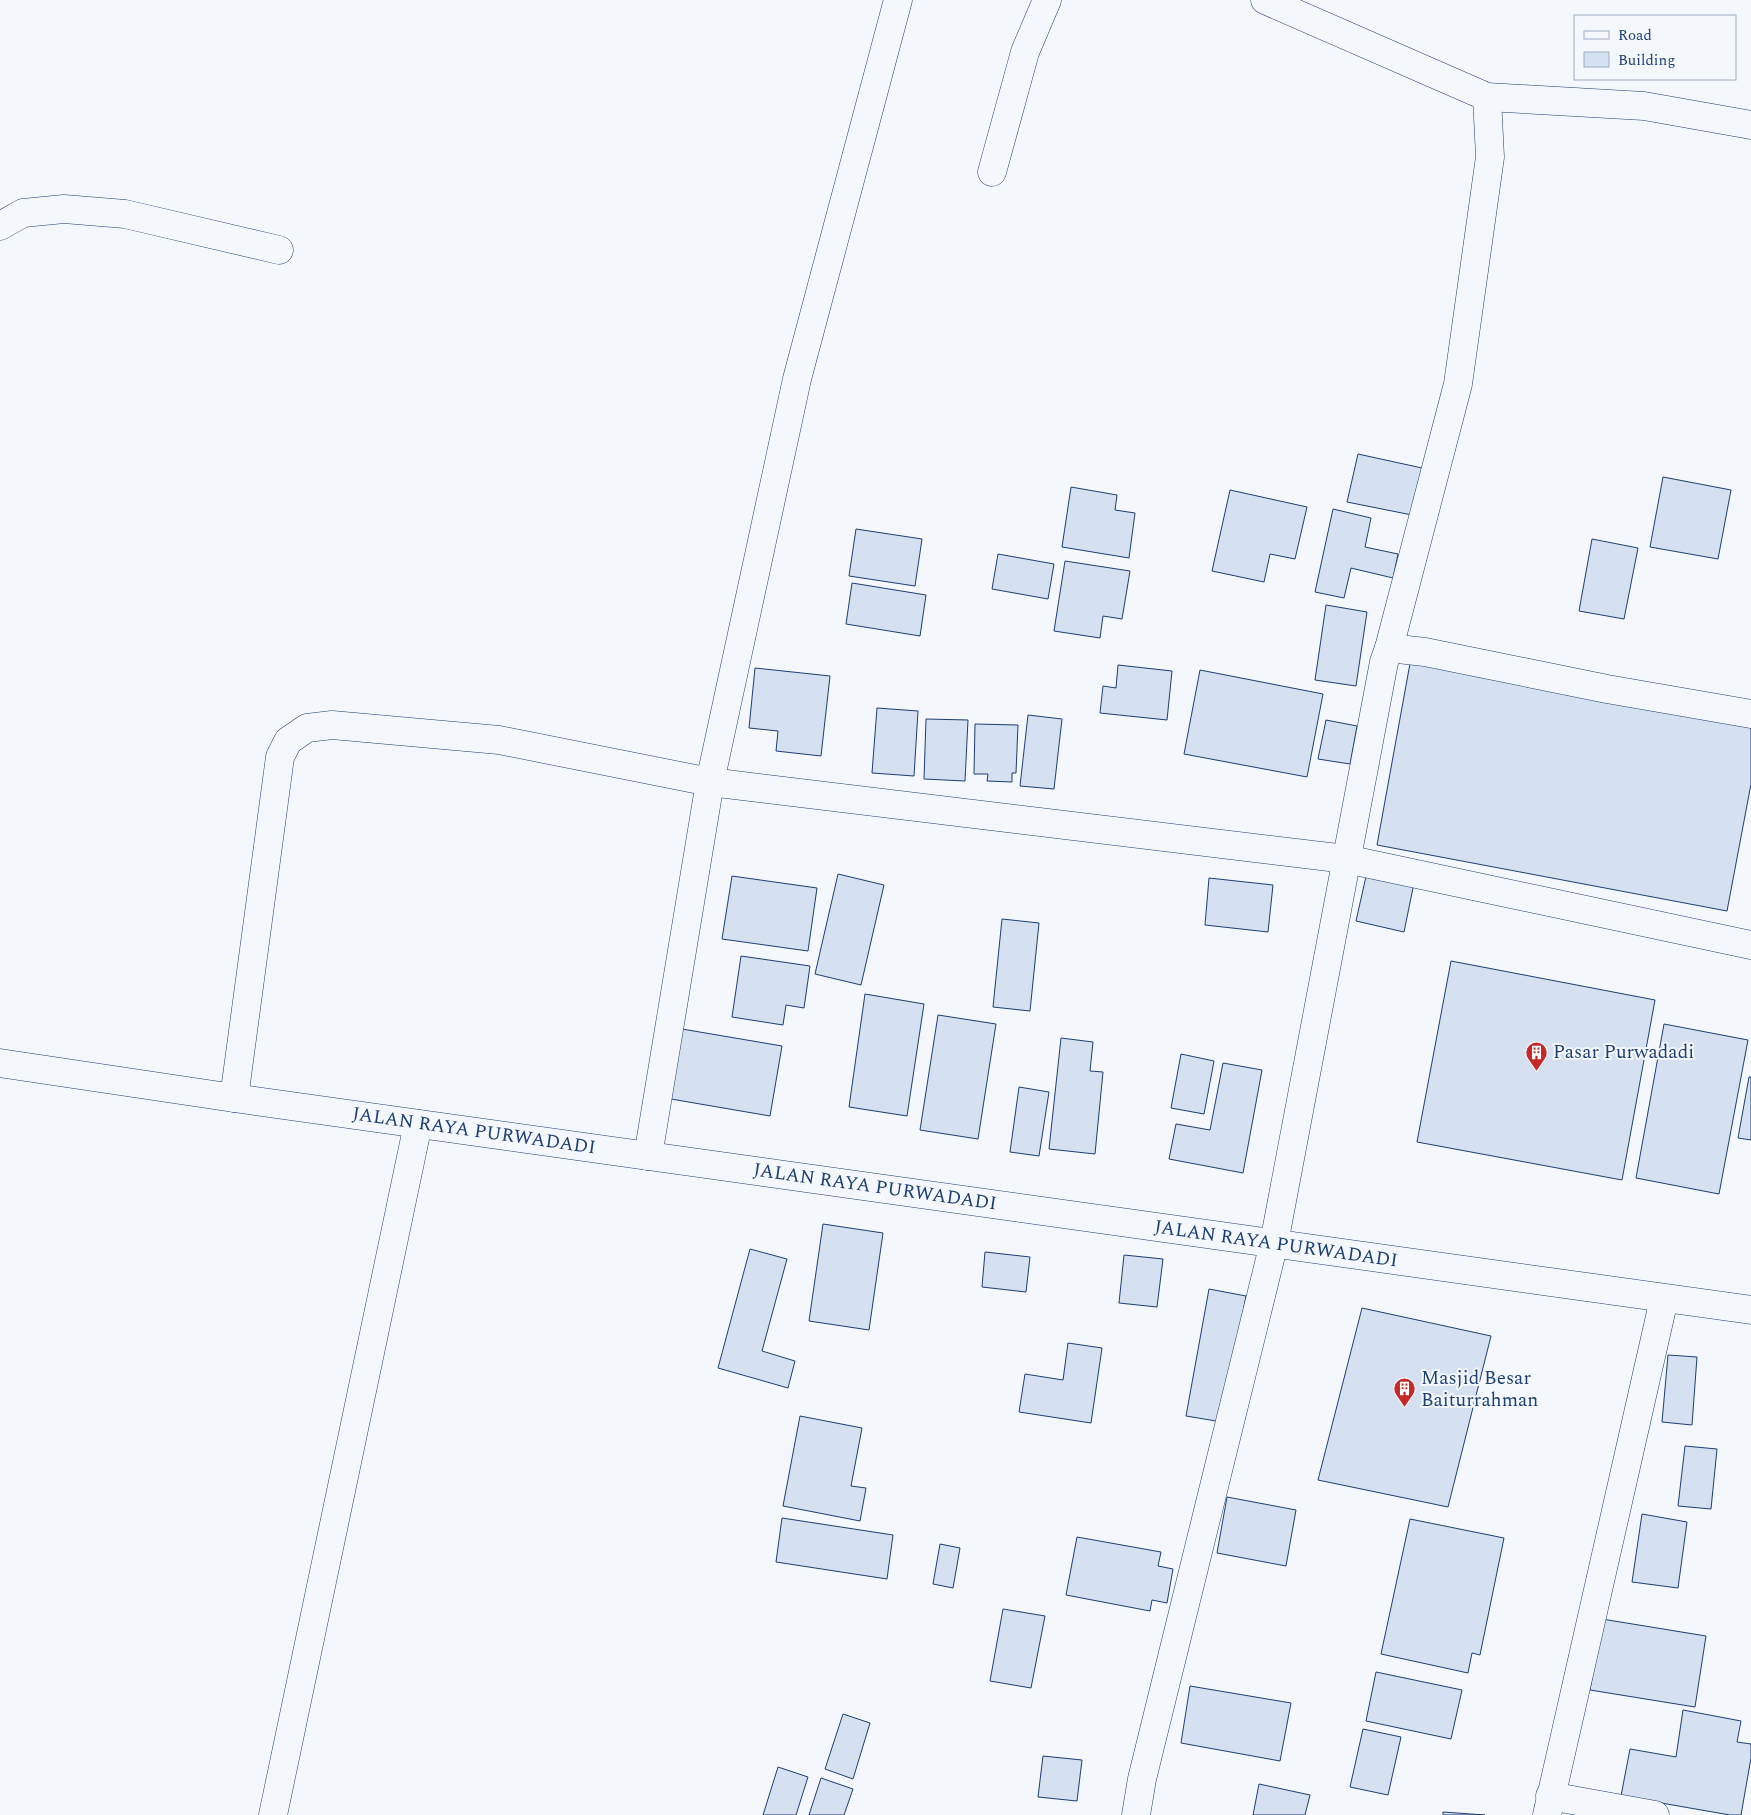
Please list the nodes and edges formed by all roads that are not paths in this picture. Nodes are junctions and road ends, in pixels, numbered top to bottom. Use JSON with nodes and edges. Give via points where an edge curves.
{"nodes":[{"id":1,"x":898,"y":0,"type":"edge"},
{"id":2,"x":1047,"y":0,"type":"edge"},
{"id":3,"x":1277,"y":2,"type":"edge"},
{"id":4,"x":1487,"y":97,"type":"junction"},
{"id":5,"x":1751,"y":125,"type":"edge"},
{"id":6,"x":992,"y":172,"type":"dead end"},
{"id":7,"x":0,"y":226,"type":"edge"},
{"id":8,"x":279,"y":250,"type":"dead end"},
{"id":9,"x":1389,"y":648,"type":"junction"},
{"id":10,"x":1751,"y":714,"type":"edge"},
{"id":11,"x":710,"y":782,"type":"junction"},
{"id":12,"x":1346,"y":859,"type":"junction"},
{"id":13,"x":1751,"y":945,"type":"edge"},
{"id":14,"x":0,"y":1063,"type":"edge"},
{"id":15,"x":234,"y":1098,"type":"junction"},
{"id":16,"x":418,"y":1124,"type":"junction"},
{"id":17,"x":648,"y":1156,"type":"junction"},
{"id":18,"x":1274,"y":1243,"type":"junction"},
{"id":19,"x":1664,"y":1299,"type":"junction"},
{"id":20,"x":1751,"y":1310,"type":"edge"},
{"id":21,"x":1549,"y":1806,"type":"edge"},
{"id":22,"x":273,"y":1815,"type":"edge"},
{"id":23,"x":1136,"y":1815,"type":"edge"},
{"id":24,"x":1654,"y":1815,"type":"edge"}],
"edges":[{"from":1,"to":11,"type":"street","via":[[797,379]]},
{"from":2,"to":6,"type":"street","via":[[1025,52]]},
{"from":3,"to":4,"type":"street"},
{"from":4,"to":5,"type":"street","via":[[1644,106]]},
{"from":4,"to":9,"type":"street","via":[[1490,157],[1458,384]]},
{"from":7,"to":8,"type":"street","via":[[23,213],[64,209],[116,213]]},
{"from":9,"to":10,"type":"street","via":[[1425,652]]},
{"from":9,"to":12,"type":"street"},
{"from":11,"to":12,"type":"street"},
{"from":11,"to":15,"type":"street","via":[[499,740],[332,725],[307,728],[288,741],[280,757]]},
{"from":11,"to":17,"type":"street"},
{"from":12,"to":13,"type":"street"},
{"from":12,"to":18,"type":"street"},
{"from":14,"to":15,"type":"street","name":"JALAN RAYA PURWADADI"},
{"from":15,"to":16,"type":"street","name":"JALAN RAYA PURWADADI"},
{"from":16,"to":17,"type":"street","name":"JALAN RAYA PURWADADI"},
{"from":16,"to":22,"type":"street"},
{"from":17,"to":18,"type":"street","name":"JALAN RAYA PURWADADI"},
{"from":18,"to":19,"type":"street","name":"JALAN RAYA PURWADADI"},
{"from":18,"to":23,"type":"street","via":[[1142,1779]]},
{"from":19,"to":20,"type":"street","name":"JALAN RAYA PURWADADI"},
{"from":19,"to":21,"type":"street"},
{"from":21,"to":24,"type":"street"}]}
